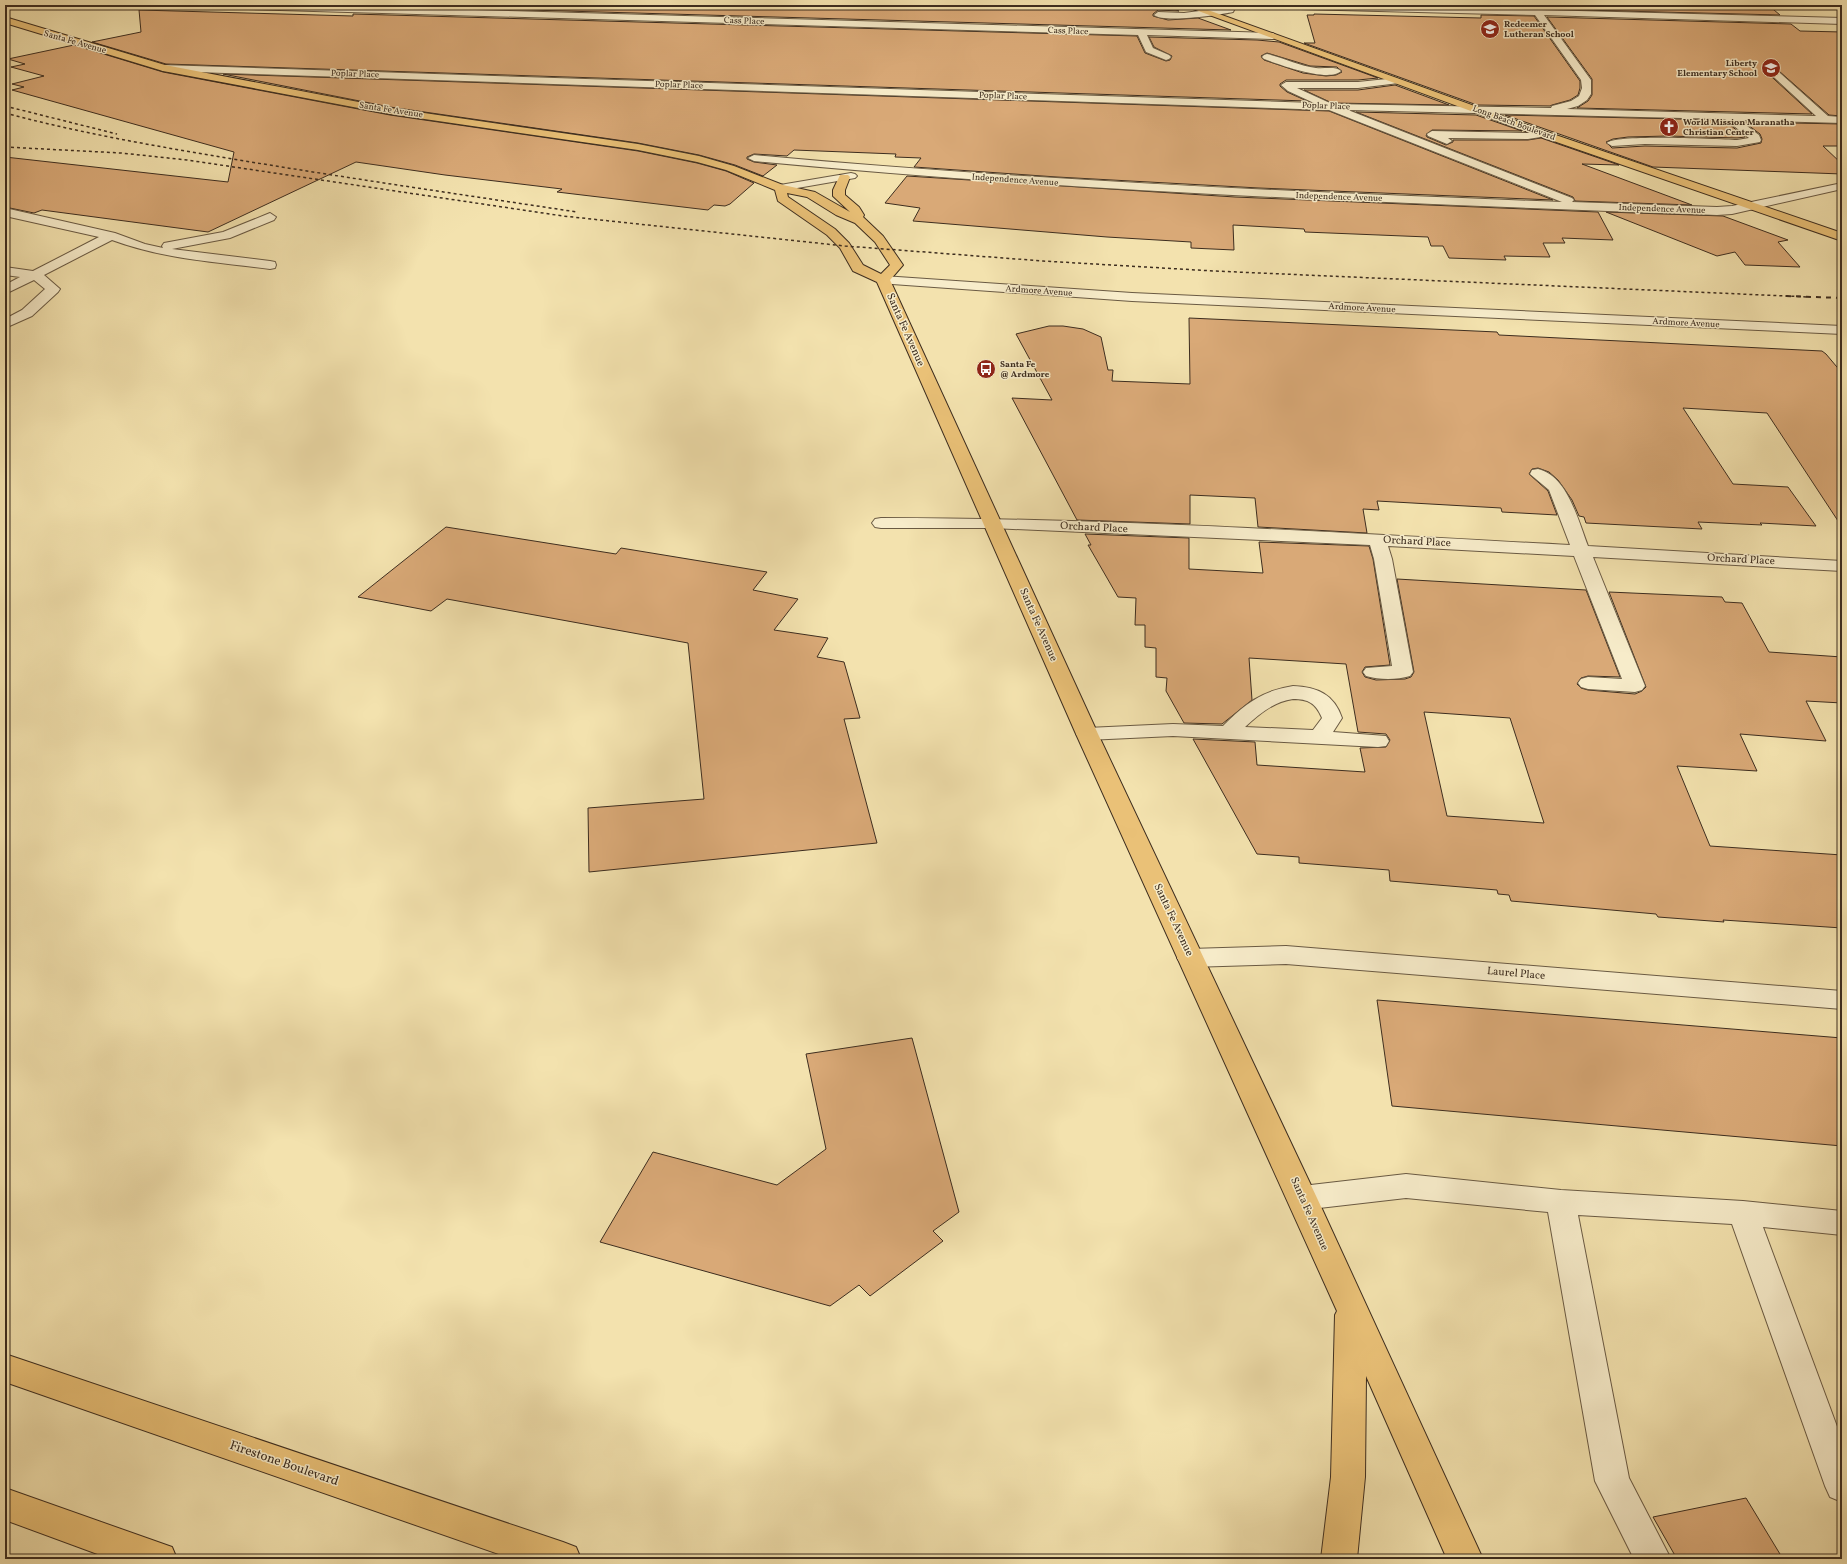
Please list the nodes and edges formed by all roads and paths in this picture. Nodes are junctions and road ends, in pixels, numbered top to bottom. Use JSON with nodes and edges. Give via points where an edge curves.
{"nodes":[{"id":1,"x":216,"y":5,"type":"edge"},
{"id":2,"x":1186,"y":5,"type":"edge"},
{"id":3,"x":1264,"y":5,"type":"edge"},
{"id":4,"x":1217,"y":6,"type":"edge"},
{"id":5,"x":1195,"y":8,"type":"junction"},
{"id":6,"x":1235,"y":9,"type":"edge"},
{"id":7,"x":1534,"y":9,"type":"edge"},
{"id":8,"x":1208,"y":13,"type":"junction"},
{"id":9,"x":1815,"y":13,"type":"dead end"},
{"id":10,"x":1158,"y":15,"type":"dead end"},
{"id":11,"x":5,"y":20,"type":"edge"},
{"id":12,"x":1825,"y":21,"type":"junction"},
{"id":13,"x":1842,"y":21,"type":"edge"},
{"id":14,"x":1142,"y":33,"type":"junction"},
{"id":15,"x":1273,"y":36,"type":"junction"},
{"id":16,"x":1166,"y":57,"type":"dead end"},
{"id":17,"x":1266,"y":57,"type":"dead end"},
{"id":18,"x":1768,"y":67,"type":"dead end"},
{"id":19,"x":163,"y":68,"type":"junction"},
{"id":20,"x":1363,"y":69,"type":"junction"},
{"id":21,"x":1396,"y":80,"type":"junction"},
{"id":22,"x":1486,"y":99,"type":"dead end"},
{"id":23,"x":1330,"y":106,"type":"junction"},
{"id":24,"x":1479,"y":111,"type":"junction"},
{"id":25,"x":1522,"y":112,"type":"junction"},
{"id":26,"x":1728,"y":116,"type":"junction"},
{"id":27,"x":1826,"y":120,"type":"junction"},
{"id":28,"x":1842,"y":120,"type":"edge"},
{"id":29,"x":1549,"y":121,"type":"dead end"},
{"id":30,"x":1544,"y":134,"type":"junction"},
{"id":31,"x":1608,"y":142,"type":"joint"},
{"id":32,"x":1458,"y":146,"type":"dead end"},
{"id":33,"x":1641,"y":153,"type":"dead end"},
{"id":34,"x":754,"y":158,"type":"dead end"},
{"id":35,"x":901,"y":172,"type":"junction"},
{"id":36,"x":844,"y":177,"type":"junction"},
{"id":37,"x":1842,"y":186,"type":"edge"},
{"id":38,"x":780,"y":188,"type":"junction"},
{"id":39,"x":1826,"y":189,"type":"junction"},
{"id":40,"x":1757,"y":194,"type":"dead end"},
{"id":41,"x":1842,"y":194,"type":"edge"},
{"id":42,"x":1776,"y":200,"type":"junction"},
{"id":43,"x":1584,"y":206,"type":"junction"},
{"id":44,"x":1752,"y":206,"type":"junction"},
{"id":45,"x":1796,"y":207,"type":"dead end"},
{"id":46,"x":5,"y":212,"type":"edge"},
{"id":47,"x":270,"y":217,"type":"dead end"},
{"id":48,"x":860,"y":220,"type":"junction"},
{"id":49,"x":111,"y":236,"type":"junction"},
{"id":50,"x":1842,"y":238,"type":"edge"},
{"id":51,"x":153,"y":249,"type":"junction"},
{"id":52,"x":270,"y":265,"type":"dead end"},
{"id":53,"x":5,"y":271,"type":"edge"},
{"id":54,"x":35,"y":275,"type":"junction"},
{"id":55,"x":883,"y":280,"type":"junction"},
{"id":56,"x":5,"y":290,"type":"edge"},
{"id":57,"x":5,"y":324,"type":"edge"},
{"id":58,"x":1842,"y":330,"type":"edge"},
{"id":59,"x":1538,"y":474,"type":"dead end"},
{"id":60,"x":881,"y":523,"type":"dead end"},
{"id":61,"x":992,"y":523,"type":"junction"},
{"id":62,"x":1377,"y":540,"type":"junction"},
{"id":63,"x":1582,"y":551,"type":"junction"},
{"id":64,"x":1842,"y":566,"type":"edge"},
{"id":65,"x":1373,"y":672,"type":"dead end"},
{"id":66,"x":1588,"y":683,"type":"dead end"},
{"id":67,"x":1229,"y":732,"type":"junction"},
{"id":68,"x":1087,"y":734,"type":"junction"},
{"id":69,"x":1319,"y":737,"type":"junction"},
{"id":70,"x":1378,"y":741,"type":"dead end"},
{"id":71,"x":1190,"y":958,"type":"junction"},
{"id":72,"x":1842,"y":1000,"type":"edge"},
{"id":73,"x":1302,"y":1198,"type":"junction"},
{"id":74,"x":1561,"y":1202,"type":"junction"},
{"id":75,"x":1743,"y":1213,"type":"junction"},
{"id":76,"x":1842,"y":1223,"type":"edge"},
{"id":77,"x":1351,"y":1307,"type":"junction"},
{"id":78,"x":5,"y":1368,"type":"edge"},
{"id":79,"x":1842,"y":1486,"type":"edge"},
{"id":80,"x":5,"y":1504,"type":"edge"},
{"id":81,"x":159,"y":1559,"type":"edge"},
{"id":82,"x":564,"y":1559,"type":"edge"},
{"id":83,"x":1339,"y":1559,"type":"edge"},
{"id":84,"x":1465,"y":1559,"type":"edge"},
{"id":85,"x":1653,"y":1559,"type":"edge"}],
"edges":[{"from":1,"to":14,"type":"street","name":"Cass Place"},
{"from":2,"to":5,"type":"main road","name":"Long Beach Boulevard"},
{"from":3,"to":7,"type":"street"},
{"from":4,"to":5,"type":"street"},
{"from":4,"to":6,"type":"main road"},
{"from":5,"to":8,"type":"main road","name":"Long Beach Boulevard"},
{"from":6,"to":8,"type":"street"},
{"from":7,"to":12,"type":"street"},
{"from":7,"to":25,"type":"street","via":[[1586,80],[1588,90],[1585,97],[1577,102],[1550,110]]},
{"from":8,"to":10,"type":"street","via":[[1184,16]]},
{"from":8,"to":15,"type":"main road","name":"Long Beach Boulevard"},
{"from":9,"to":12,"type":"street"},
{"from":11,"to":19,"type":"main road","name":"Santa Fe Avenue"},
{"from":12,"to":13,"type":"street"},
{"from":14,"to":15,"type":"street","name":"Cass Place"},
{"from":14,"to":16,"type":"street","via":[[1146,47],[1151,52]]},
{"from":15,"to":20,"type":"main road","name":"Long Beach Boulevard"},
{"from":17,"to":20,"type":"street","via":[[1298,68],[1319,71]]},
{"from":18,"to":27,"type":"street"},
{"from":19,"to":23,"type":"street","name":"Poplar Place"},
{"from":19,"to":38,"type":"main road","name":"Santa Fe Avenue","via":[[390,111],[669,153],[730,168]]},
{"from":20,"to":21,"type":"main road","name":"Long Beach Boulevard"},
{"from":21,"to":23,"type":"street","via":[[1358,85],[1286,84],[1291,89]]},
{"from":21,"to":24,"type":"main road","name":"Long Beach Boulevard"},
{"from":22,"to":25,"type":"main road","name":"Long Beach Boulevard"},
{"from":23,"to":24,"type":"street","name":"Poplar Place"},
{"from":23,"to":43,"type":"street"},
{"from":24,"to":25,"type":"street","name":"Poplar Place"},
{"from":24,"to":30,"type":"main road","name":"Long Beach Boulevard"},
{"from":25,"to":26,"type":"street","name":"Poplar Place"},
{"from":25,"to":29,"type":"main road","name":"Long Beach Boulevard"},
{"from":26,"to":27,"type":"street","name":"Poplar Place"},
{"from":26,"to":31,"type":"street","via":[[1756,140],[1737,143]]},
{"from":27,"to":28,"type":"street","name":"Poplar Place"},
{"from":30,"to":32,"type":"street","via":[[1432,134]]},
{"from":30,"to":44,"type":"main road","name":"Long Beach Boulevard"},
{"from":31,"to":33,"type":"main road"},
{"from":34,"to":35,"type":"street","name":"Independence Avenue"},
{"from":35,"to":36,"type":"street","name":"Independence Avenue"},
{"from":35,"to":43,"type":"street","name":"Independence Avenue","via":[[1170,189]]},
{"from":36,"to":38,"type":"street","name":"Independence Avenue"},
{"from":36,"to":48,"type":"main road","via":[[839,196],[855,210]]},
{"from":37,"to":39,"type":"street","name":"Independence Avenue"},
{"from":38,"to":48,"type":"main road","name":"Santa Fe Avenue","via":[[811,194],[840,212]]},
{"from":38,"to":55,"type":"main road","name":"Santa Fe Avenue","via":[[782,199],[822,225],[839,240],[858,268]]},
{"from":39,"to":41,"type":"street"},
{"from":39,"to":42,"type":"street","name":"Independence Avenue"},
{"from":40,"to":42,"type":"main road"},
{"from":42,"to":44,"type":"street","name":"Independence Avenue"},
{"from":42,"to":45,"type":"main road"},
{"from":43,"to":44,"type":"street","name":"Independence Avenue","via":[[1717,211]]},
{"from":44,"to":50,"type":"main road","name":"Long Beach Boulevard"},
{"from":46,"to":49,"type":"street"},
{"from":47,"to":51,"type":"street","via":[[226,235]]},
{"from":48,"to":55,"type":"main road","name":"Santa Fe Avenue","via":[[880,240],[897,265]]},
{"from":49,"to":51,"type":"street"},
{"from":49,"to":54,"type":"street"},
{"from":51,"to":52,"type":"street"},
{"from":53,"to":54,"type":"street"},
{"from":54,"to":56,"type":"street"},
{"from":54,"to":57,"type":"street","via":[[53,289],[27,313]]},
{"from":55,"to":58,"type":"street","name":"Ardmore Avenue","via":[[1132,297]]},
{"from":55,"to":61,"type":"main road","name":"Santa Fe Avenue"},
{"from":59,"to":63,"type":"street","via":[[1556,488]]},
{"from":60,"to":61,"type":"street","name":"Orchard Place"},
{"from":61,"to":62,"type":"street","name":"Orchard Place"},
{"from":61,"to":68,"type":"main road","name":"Santa Fe Avenue"},
{"from":62,"to":63,"type":"street","name":"Orchard Place"},
{"from":62,"to":65,"type":"street","via":[[1404,672]]},
{"from":63,"to":64,"type":"street","name":"Orchard Place"},
{"from":63,"to":66,"type":"street","via":[[1635,686]]},
{"from":67,"to":68,"type":"street","via":[[1173,730]]},
{"from":67,"to":69,"type":"street"},
{"from":67,"to":69,"type":"street","via":[[1251,710],[1274,695],[1293,691],[1312,694],[1328,705],[1332,718]]},
{"from":68,"to":71,"type":"main road","name":"Santa Fe Avenue"},
{"from":69,"to":70,"type":"street"},
{"from":71,"to":72,"type":"street","name":"Laurel Place","via":[[1286,955]]},
{"from":71,"to":73,"type":"main road","name":"Santa Fe Avenue"},
{"from":73,"to":74,"type":"street","via":[[1406,1186]]},
{"from":73,"to":77,"type":"main road","name":"Santa Fe Avenue"},
{"from":74,"to":75,"type":"street"},
{"from":74,"to":85,"type":"street","via":[[1612,1481]]},
{"from":75,"to":76,"type":"street"},
{"from":75,"to":79,"type":"street"},
{"from":77,"to":83,"type":"main road","via":[[1348,1476]]},
{"from":77,"to":84,"type":"main road","name":"Santa Fe Avenue"},
{"from":78,"to":82,"type":"main road","name":"Firestone Boulevard"},
{"from":80,"to":81,"type":"main road"}]}
